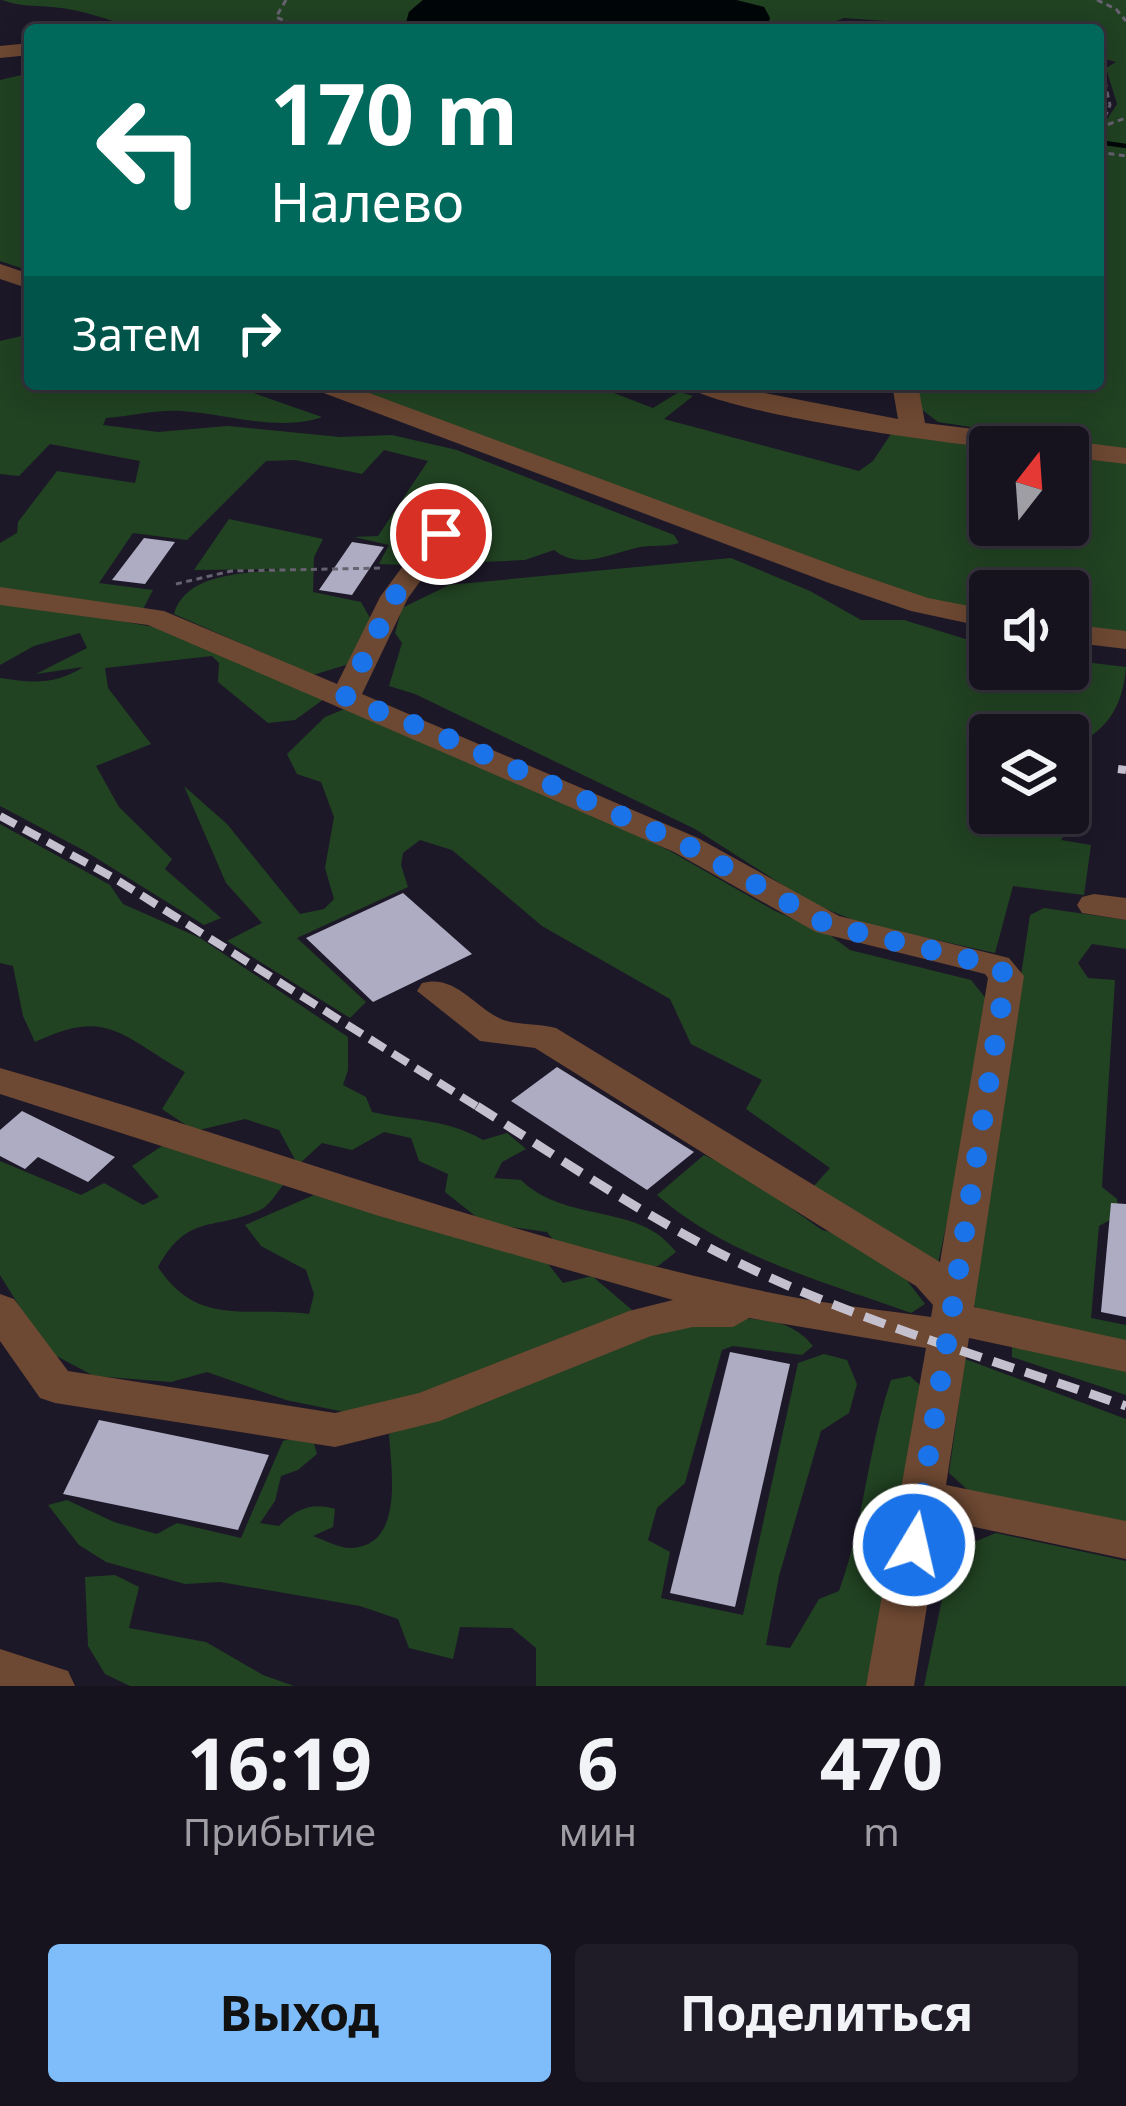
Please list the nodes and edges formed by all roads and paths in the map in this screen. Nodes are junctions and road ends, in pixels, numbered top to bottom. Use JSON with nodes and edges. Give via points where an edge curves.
{"nodes":[{"id":1,"x":286,"y":0,"type":"edge"},
{"id":2,"x":1096,"y":0,"type":"edge"},
{"id":3,"x":1126,"y":21,"type":"edge"},
{"id":4,"x":285,"y":24,"type":"edge"},
{"id":5,"x":1104,"y":75,"type":"edge"},
{"id":6,"x":1104,"y":123,"type":"edge"},
{"id":7,"x":338,"y":390,"type":"edge"},
{"id":8,"x":711,"y":390,"type":"edge"},
{"id":9,"x":906,"y":390,"type":"edge"},
{"id":10,"x":913,"y":428,"type":"junction"},
{"id":11,"x":969,"y":436,"type":"edge"},
{"id":12,"x":1089,"y":452,"type":"edge"},
{"id":13,"x":1126,"y":456,"type":"edge"},
{"id":14,"x":441,"y":534,"type":"dead end"},
{"id":15,"x":416,"y":568,"type":"junction"},
{"id":16,"x":176,"y":584,"type":"dead end"},
{"id":17,"x":0,"y":596,"type":"edge"},
{"id":18,"x":969,"y":614,"type":"edge"},
{"id":19,"x":1089,"y":636,"type":"edge"},
{"id":20,"x":1126,"y":640,"type":"edge"},
{"id":21,"x":345,"y":698,"type":"junction"},
{"id":22,"x":435,"y":991,"type":"dead end"},
{"id":23,"x":0,"y":1081,"type":"edge"},
{"id":24,"x":0,"y":1310,"type":"edge"},
{"id":25,"x":788,"y":1312,"type":"junction"},
{"id":26,"x":952,"y":1319,"type":"junction"},
{"id":27,"x":1126,"y":1356,"type":"edge"},
{"id":28,"x":922,"y":1498,"type":"junction"},
{"id":29,"x":1126,"y":1540,"type":"edge"},
{"id":30,"x":0,"y":1670,"type":"edge"},
{"id":31,"x":51,"y":1686,"type":"edge"},
{"id":32,"x":890,"y":1686,"type":"edge"}],
"edges":[{"from":1,"to":4,"type":"path","via":[[276,16]]},
{"from":2,"to":3,"type":"path"},
{"from":5,"to":6,"type":"path","via":[[1112,102]]},
{"from":7,"to":18,"type":"lane","via":[[839,578]]},
{"from":8,"to":10,"type":"lane"},
{"from":9,"to":10,"type":"lane"},
{"from":10,"to":11,"type":"lane"},
{"from":12,"to":13,"type":"lane"},
{"from":14,"to":15,"type":"lane"},
{"from":15,"to":16,"type":"path","via":[[231,571]]},
{"from":15,"to":21,"type":"lane"},
{"from":17,"to":21,"type":"lane","via":[[154,617]]},
{"from":19,"to":20,"type":"lane"},
{"from":21,"to":26,"type":"lane","via":[[686,845],[828,925],[997,966],[1006,976]]},
{"from":22,"to":26,"type":"lane","via":[[493,1032],[543,1037],[930,1275]]},
{"from":23,"to":25,"type":"lane","via":[[393,1206]]},
{"from":24,"to":25,"type":"lane","via":[[55,1386],[335,1430],[425,1409],[644,1322],[693,1311]]},
{"from":25,"to":26,"type":"lane"},
{"from":26,"to":27,"type":"lane"},
{"from":26,"to":28,"type":"lane"},
{"from":28,"to":29,"type":"lane"},
{"from":28,"to":32,"type":"lane"},
{"from":30,"to":31,"type":"lane"}]}
